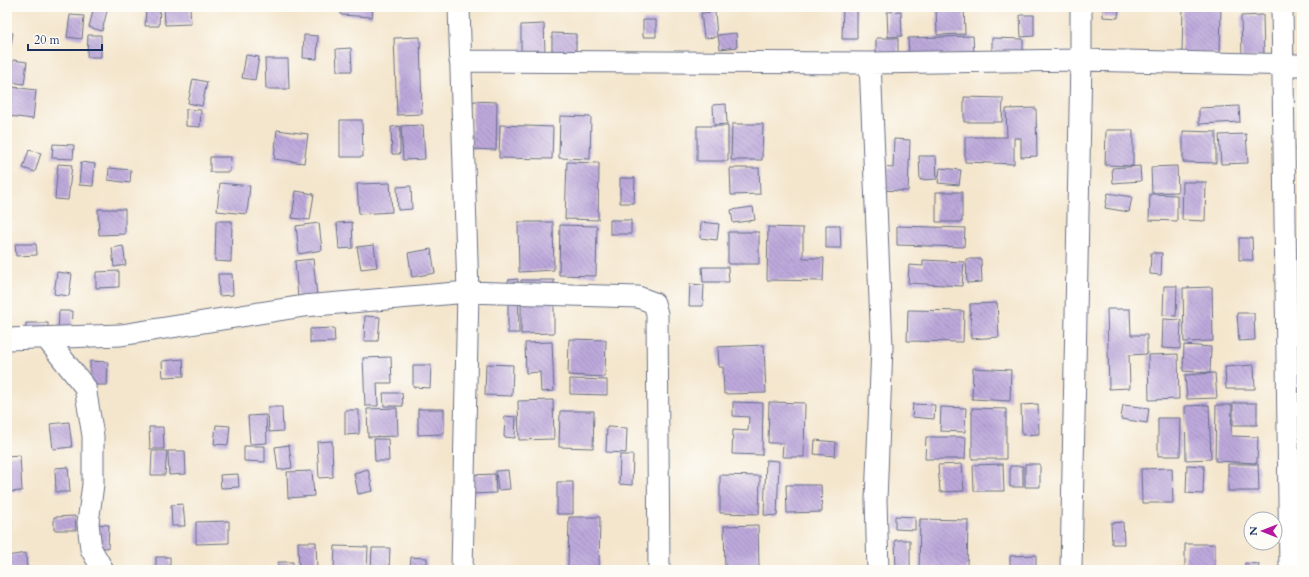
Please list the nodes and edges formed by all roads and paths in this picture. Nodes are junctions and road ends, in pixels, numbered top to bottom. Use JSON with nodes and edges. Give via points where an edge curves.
{"nodes":[{"id":1,"x":459,"y":7,"type":"edge"},
{"id":2,"x":1081,"y":7,"type":"edge"},
{"id":3,"x":1282,"y":7,"type":"edge"},
{"id":4,"x":1081,"y":60,"type":"junction"},
{"id":5,"x":460,"y":62,"type":"junction"},
{"id":6,"x":870,"y":63,"type":"junction"},
{"id":7,"x":1292,"y":65,"type":"edge"},
{"id":8,"x":468,"y":292,"type":"junction"},
{"id":9,"x":46,"y":338,"type":"junction"},
{"id":10,"x":7,"y":339,"type":"edge"},
{"id":11,"x":103,"y":570,"type":"edge"},
{"id":12,"x":462,"y":570,"type":"edge"},
{"id":13,"x":659,"y":570,"type":"edge"},
{"id":14,"x":878,"y":570,"type":"edge"},
{"id":15,"x":1071,"y":570,"type":"edge"},
{"id":16,"x":1290,"y":570,"type":"edge"}],
"edges":[{"from":1,"to":5,"type":"street"},
{"from":2,"to":4,"type":"street"},
{"from":3,"to":7,"type":"street"},
{"from":4,"to":6,"type":"street"},
{"from":4,"to":7,"type":"street"},
{"from":4,"to":15,"type":"street"},
{"from":5,"to":6,"type":"street"},
{"from":5,"to":8,"type":"street"},
{"from":6,"to":14,"type":"street","via":[[882,346],[876,500]]},
{"from":7,"to":16,"type":"street"},
{"from":8,"to":9,"type":"street","via":[[304,306],[121,334]]},
{"from":8,"to":12,"type":"street"},
{"from":8,"to":13,"type":"street","via":[[638,297],[654,302],[657,314]]},
{"from":9,"to":10,"type":"street"},
{"from":9,"to":11,"type":"street","via":[[85,387],[93,436],[93,484],[88,523],[91,549]]}]}
